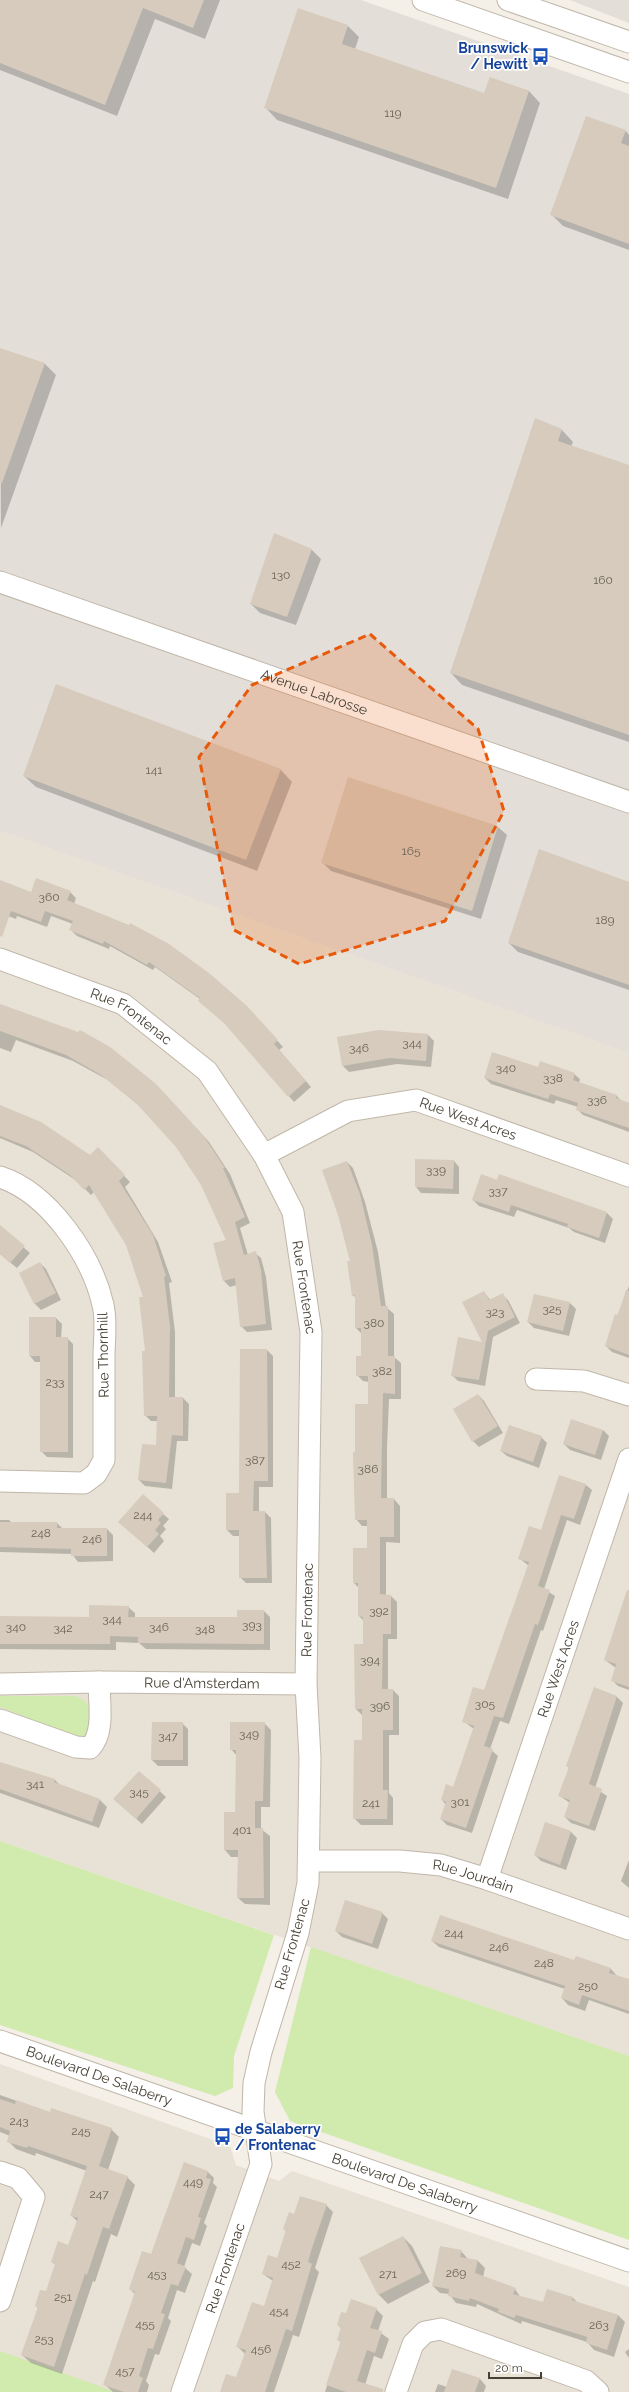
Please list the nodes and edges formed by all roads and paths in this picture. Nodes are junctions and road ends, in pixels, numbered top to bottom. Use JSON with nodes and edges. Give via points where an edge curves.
{"nodes":[{"id":1,"x":423,"y":0,"type":"edge"},
{"id":2,"x":508,"y":0,"type":"edge"},
{"id":3,"x":629,"y":42,"type":"edge"},
{"id":4,"x":629,"y":72,"type":"edge"},
{"id":5,"x":0,"y":582,"type":"edge"},
{"id":6,"x":629,"y":802,"type":"edge"},
{"id":7,"x":0,"y":959,"type":"edge"},
{"id":8,"x":264,"y":1155,"type":"junction"},
{"id":9,"x":629,"y":1176,"type":"edge"},
{"id":10,"x":0,"y":1177,"type":"edge"},
{"id":11,"x":536,"y":1379,"type":"dead end"},
{"id":12,"x":629,"y":1395,"type":"edge"},
{"id":13,"x":629,"y":1459,"type":"edge"},
{"id":14,"x":0,"y":1481,"type":"edge"},
{"id":15,"x":99,"y":1682,"type":"junction"},
{"id":16,"x":0,"y":1684,"type":"edge"},
{"id":17,"x":306,"y":1684,"type":"junction"},
{"id":18,"x":0,"y":1720,"type":"edge"},
{"id":19,"x":309,"y":1861,"type":"junction"},
{"id":20,"x":487,"y":1879,"type":"junction"},
{"id":21,"x":629,"y":1929,"type":"edge"},
{"id":22,"x":0,"y":2041,"type":"edge"},
{"id":23,"x":256,"y":2131,"type":"junction"},
{"id":24,"x":0,"y":2172,"type":"edge"},
{"id":25,"x":629,"y":2261,"type":"edge"},
{"id":26,"x":0,"y":2301,"type":"edge"},
{"id":27,"x":182,"y":2392,"type":"edge"},
{"id":28,"x":396,"y":2392,"type":"edge"},
{"id":29,"x":598,"y":2392,"type":"edge"}],
"edges":[{"from":1,"to":4,"type":"street"},
{"from":2,"to":3,"type":"street"},
{"from":5,"to":6,"type":"street","name":"Avenue Labrosse"},
{"from":7,"to":8,"type":"street","name":"Rue Frontenac","via":[[123,1004],[207,1071]]},
{"from":8,"to":9,"type":"street","name":"Rue West Acres","via":[[348,1111],[416,1100]]},
{"from":8,"to":17,"type":"street","name":"Rue Frontenac","via":[[293,1212],[311,1332]]},
{"from":10,"to":14,"type":"street","name":"Rue Thornhill","via":[[12,1181],[53,1213],[84,1255],[103,1306],[104,1342],[104,1460],[96,1474],[84,1483]]},
{"from":11,"to":12,"type":"street","via":[[584,1381]]},
{"from":13,"to":20,"type":"street","name":"Rue West Acres"},
{"from":15,"to":16,"type":"street","name":"Rue d'Amsterdam"},
{"from":15,"to":17,"type":"street","name":"Rue d'Amsterdam"},
{"from":15,"to":18,"type":"street","via":[[99,1732],[97,1740],[90,1748],[76,1748]]},
{"from":17,"to":19,"type":"street","name":"Rue Frontenac","via":[[310,1758]]},
{"from":19,"to":20,"type":"street","name":"Rue Jourdain","via":[[430,1863]]},
{"from":19,"to":23,"type":"street","name":"Rue Frontenac","via":[[302,1916],[261,2052],[256,2077],[253,2104]]},
{"from":20,"to":21,"type":"street","name":"Rue Jourdain"},
{"from":22,"to":23,"type":"street","name":"Boulevard De Salaberry"},
{"from":23,"to":25,"type":"street","name":"Boulevard De Salaberry"},
{"from":23,"to":27,"type":"street","name":"Rue Frontenac","via":[[261,2164]]},
{"from":24,"to":26,"type":"street","via":[[18,2178],[34,2197]]},
{"from":28,"to":29,"type":"street","via":[[413,2344],[426,2332],[441,2329],[586,2381]]}]}
